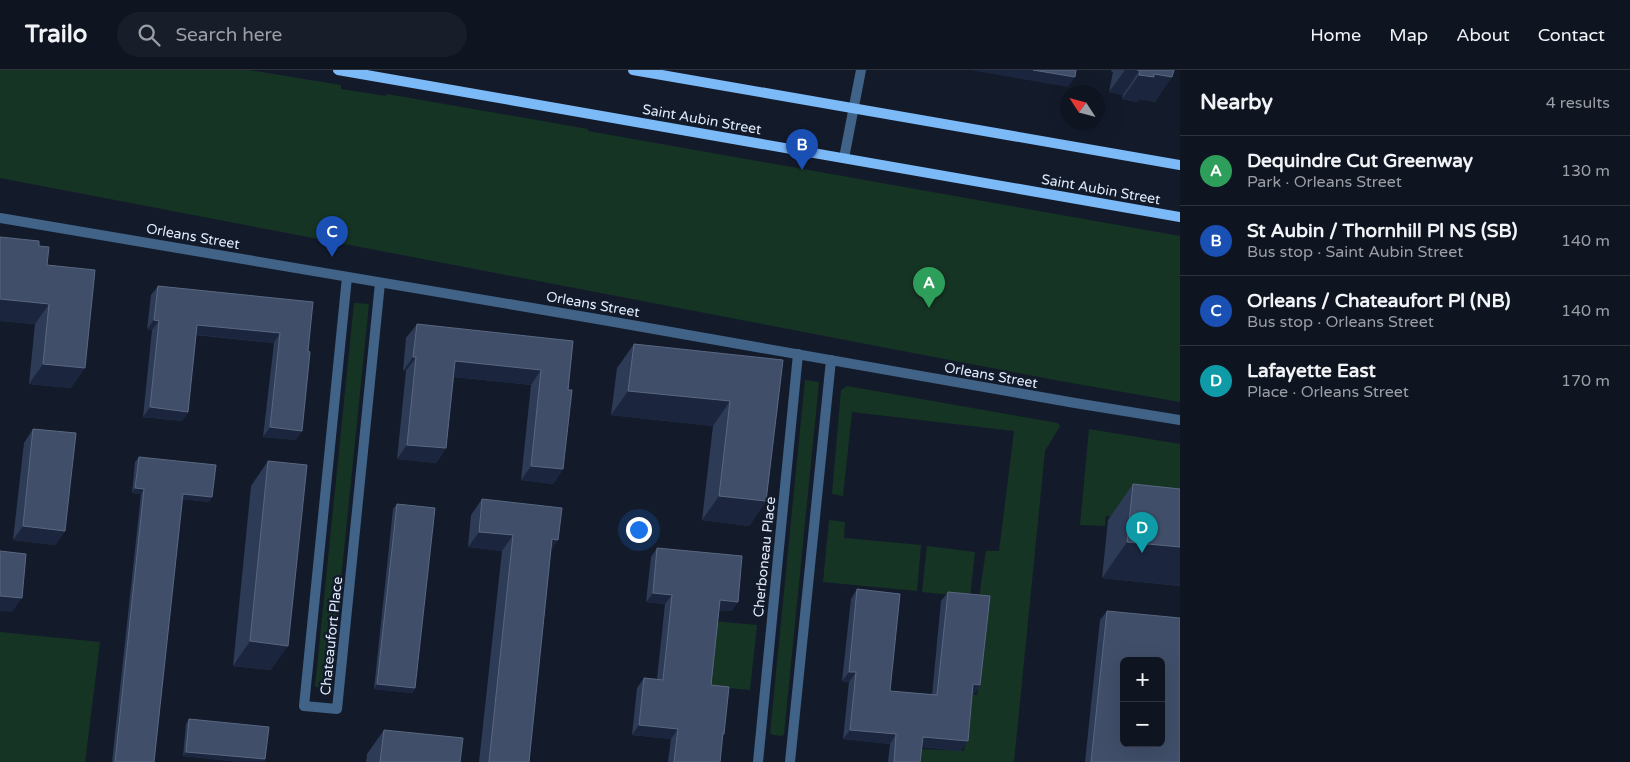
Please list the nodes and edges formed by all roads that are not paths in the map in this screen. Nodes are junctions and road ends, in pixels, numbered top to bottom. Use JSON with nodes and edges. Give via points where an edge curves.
{"nodes":[{"id":1,"x":338,"y":70,"type":"edge"},
{"id":2,"x":633,"y":70,"type":"edge"},
{"id":3,"x":861,"y":70,"type":"edge"},
{"id":4,"x":377,"y":73,"type":"edge"},
{"id":5,"x":853,"y":108,"type":"junction"},
{"id":6,"x":844,"y":158,"type":"junction"},
{"id":7,"x":1180,"y":165,"type":"edge"},
{"id":8,"x":1180,"y":217,"type":"edge"},
{"id":9,"x":0,"y":218,"type":"edge"},
{"id":10,"x":347,"y":277,"type":"junction"},
{"id":11,"x":380,"y":283,"type":"junction"},
{"id":12,"x":798,"y":354,"type":"junction"},
{"id":13,"x":831,"y":360,"type":"junction"},
{"id":14,"x":1180,"y":420,"type":"edge"},
{"id":15,"x":758,"y":762,"type":"edge"},
{"id":16,"x":790,"y":762,"type":"edge"}],
"edges":[{"from":1,"to":4,"type":"main road","name":"Saint Aubin Street"},
{"from":2,"to":5,"type":"main road"},
{"from":3,"to":5,"type":"street"},
{"from":4,"to":6,"type":"main road","name":"Saint Aubin Street"},
{"from":5,"to":6,"type":"street"},
{"from":5,"to":7,"type":"main road"},
{"from":6,"to":8,"type":"main road","name":"Saint Aubin Street"},
{"from":9,"to":10,"type":"street","name":"Orleans Street"},
{"from":10,"to":11,"type":"street","name":"Orleans Street"},
{"from":10,"to":11,"type":"street","name":"Chateaufort Place","via":[[304,706],[338,709]]},
{"from":11,"to":12,"type":"street","name":"Orleans Street"},
{"from":12,"to":13,"type":"street","name":"Orleans Street"},
{"from":12,"to":15,"type":"street","name":"Cherboneau Place"},
{"from":13,"to":14,"type":"street","name":"Orleans Street"},
{"from":13,"to":16,"type":"street"}]}
